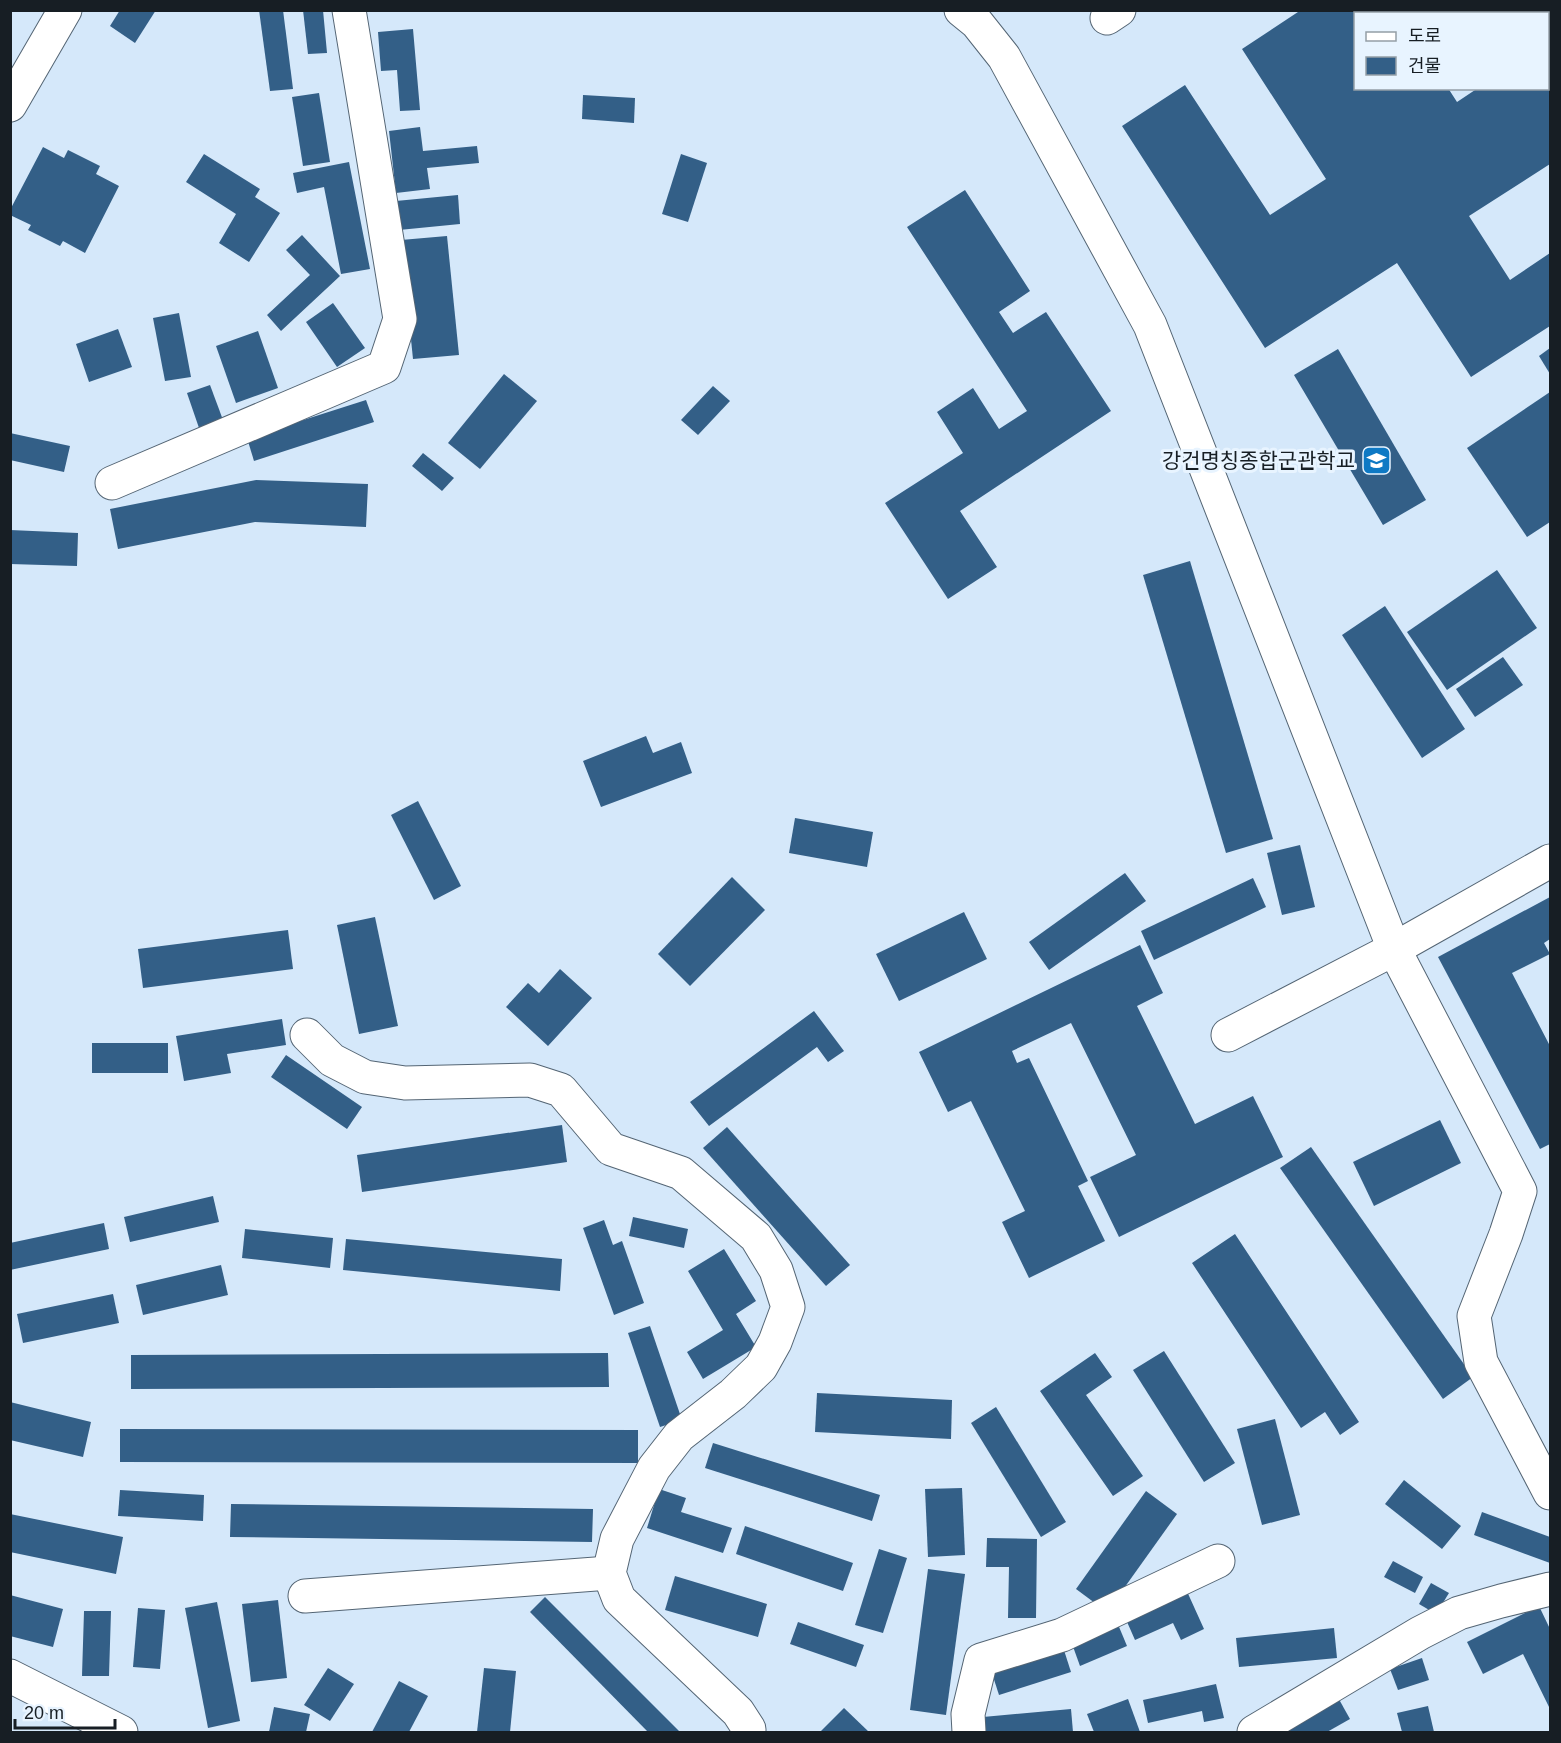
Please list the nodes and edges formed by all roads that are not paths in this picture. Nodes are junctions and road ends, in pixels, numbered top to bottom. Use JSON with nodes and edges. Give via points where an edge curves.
{"nodes":[{"id":1,"x":65,"y":10,"type":"edge"},
{"id":2,"x":349,"y":10,"type":"edge"},
{"id":3,"x":961,"y":10,"type":"edge"},
{"id":4,"x":10,"y":105,"type":"edge"},
{"id":5,"x":112,"y":483,"type":"dead end"},
{"id":6,"x":1551,"y":861,"type":"edge"},
{"id":7,"x":1394,"y":949,"type":"junction"},
{"id":8,"x":307,"y":1035,"type":"dead end"},
{"id":9,"x":1228,"y":1035,"type":"dead end"},
{"id":10,"x":1551,"y":1493,"type":"edge"},
{"id":11,"x":1218,"y":1561,"type":"dead end"},
{"id":12,"x":609,"y":1573,"type":"junction"},
{"id":13,"x":1551,"y":1589,"type":"edge"},
{"id":14,"x":305,"y":1596,"type":"dead end"},
{"id":15,"x":10,"y":1676,"type":"edge"},
{"id":16,"x":121,"y":1732,"type":"edge"},
{"id":17,"x":749,"y":1732,"type":"edge"},
{"id":18,"x":969,"y":1732,"type":"edge"},
{"id":19,"x":1254,"y":1732,"type":"edge"}],
"edges":[{"from":1,"to":4,"type":"street"},
{"from":2,"to":5,"type":"street","via":[[400,319],[384,367]]},
{"from":3,"to":7,"type":"street","via":[[977,23],[1004,57],[1150,325]]},
{"from":6,"to":7,"type":"street"},
{"from":7,"to":9,"type":"street"},
{"from":7,"to":10,"type":"street","via":[[1520,1191],[1474,1316],[1481,1362]]},
{"from":8,"to":12,"type":"street","via":[[332,1060],[365,1077],[405,1083],[530,1080],[561,1090],[611,1149],[681,1173],[756,1237],[776,1270],[788,1307],[775,1342],[761,1367],[679,1436],[654,1468],[617,1539]]},
{"from":11,"to":18,"type":"street","via":[[1062,1635],[981,1660],[968,1714]]},
{"from":12,"to":14,"type":"street"},
{"from":12,"to":17,"type":"street","via":[[619,1599],[738,1712]]},
{"from":13,"to":19,"type":"street","via":[[1459,1613]]},
{"from":15,"to":16,"type":"street"}]}
